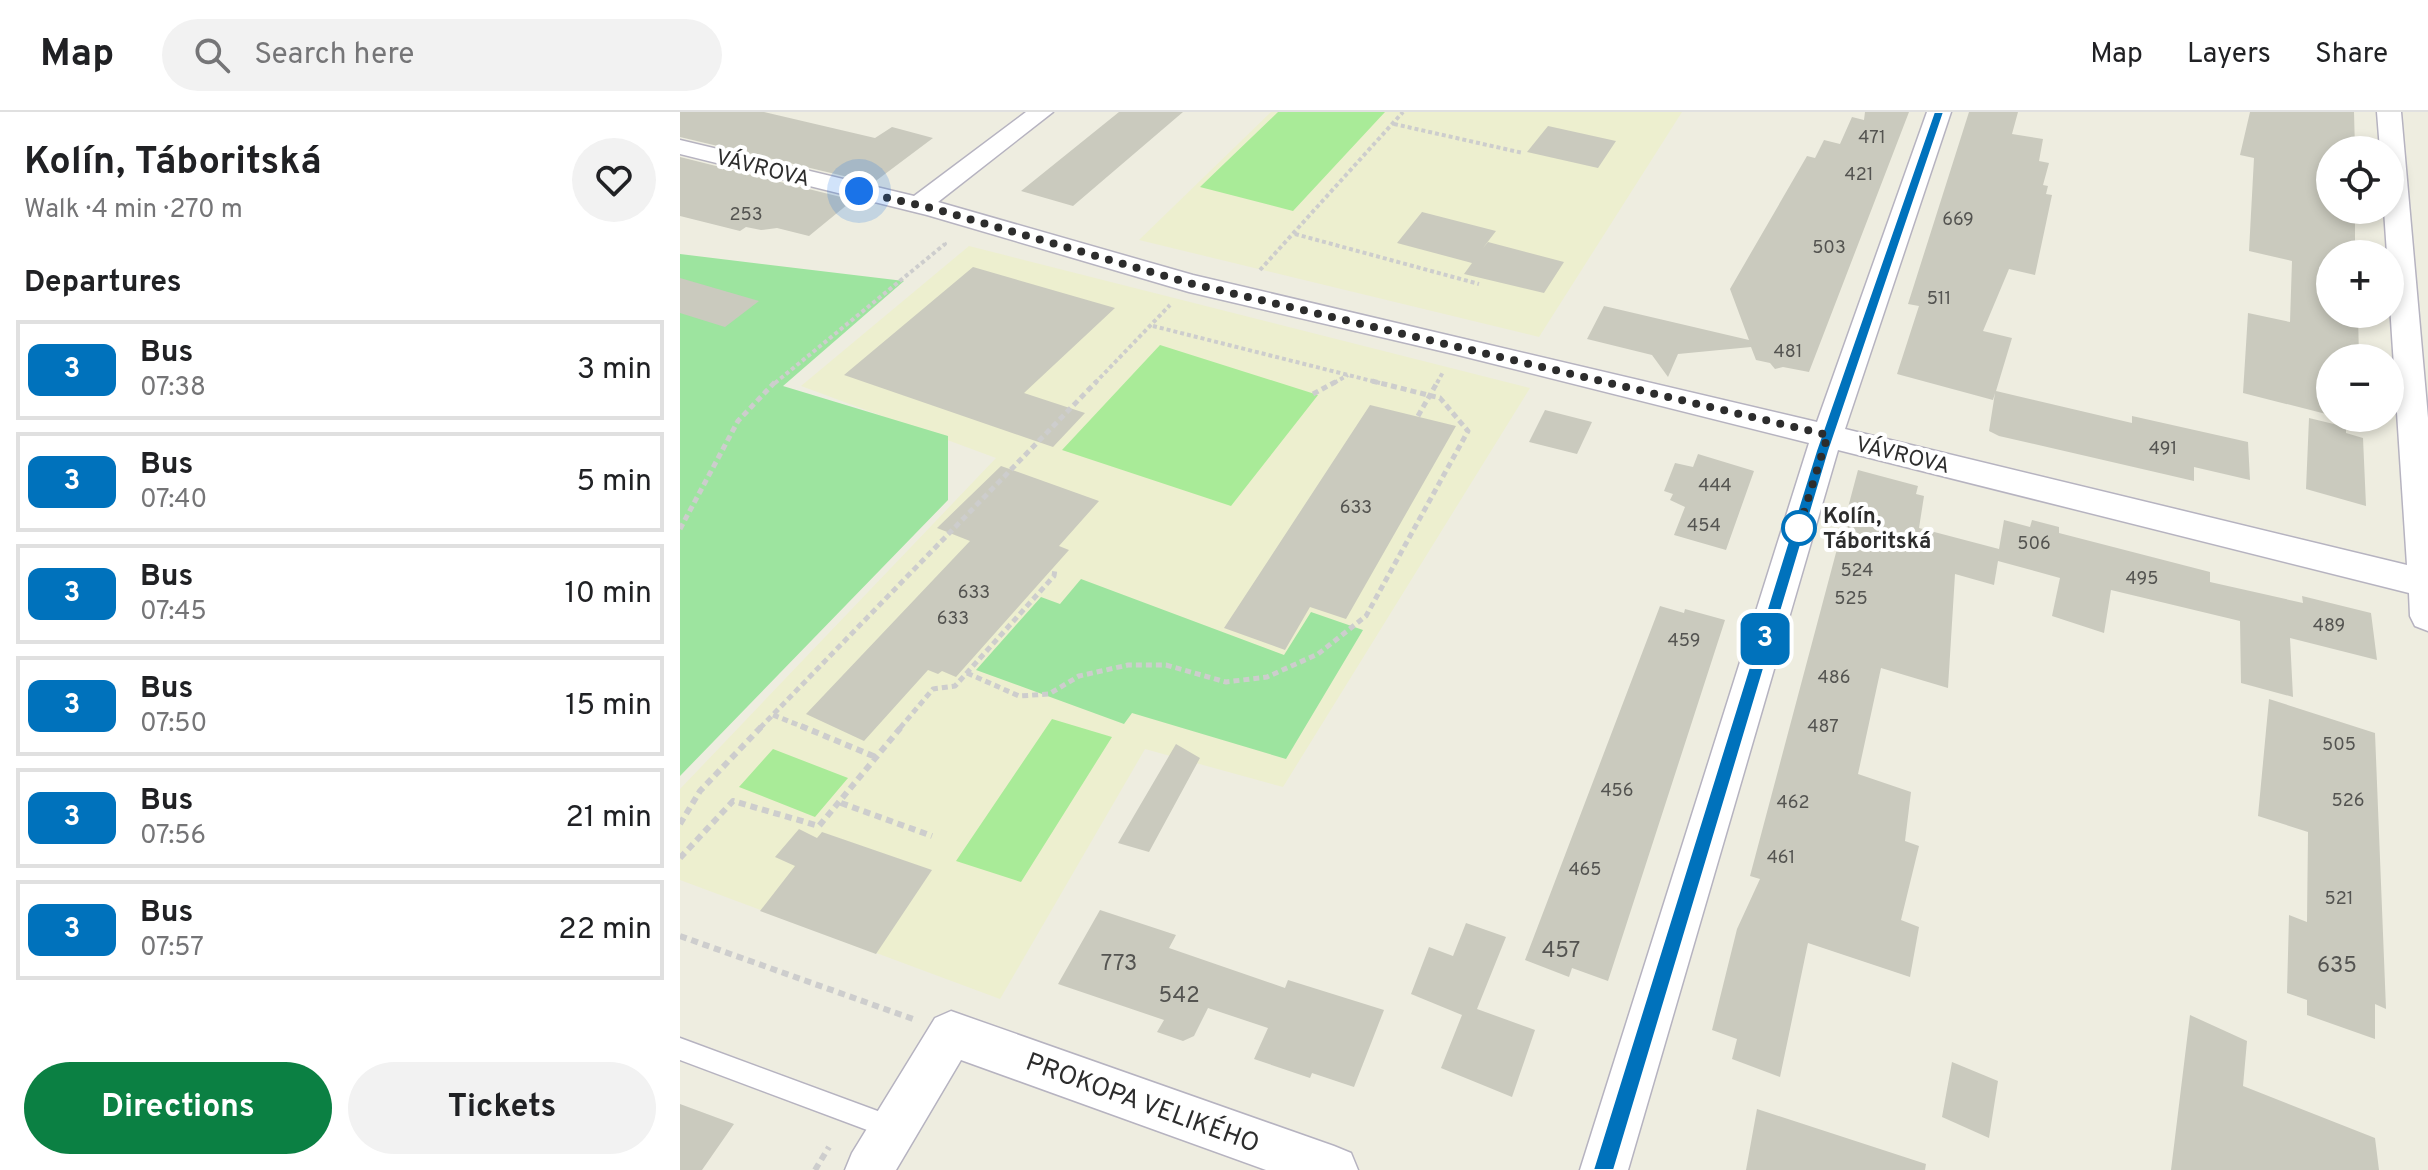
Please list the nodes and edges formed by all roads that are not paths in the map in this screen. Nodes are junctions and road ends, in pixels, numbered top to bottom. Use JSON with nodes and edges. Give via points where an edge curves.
{"nodes":[{"id":1,"x":1041,"y":112,"type":"edge"},
{"id":2,"x":1939,"y":112,"type":"edge"},
{"id":3,"x":2389,"y":112,"type":"edge"},
{"id":4,"x":680,"y":147,"type":"edge"},
{"id":5,"x":918,"y":205,"type":"junction"},
{"id":6,"x":1828,"y":435,"type":"junction"},
{"id":7,"x":2427,"y":594,"type":"edge"},
{"id":8,"x":680,"y":1049,"type":"edge"},
{"id":9,"x":894,"y":1128,"type":"junction"},
{"id":10,"x":869,"y":1170,"type":"edge"},
{"id":11,"x":1334,"y":1170,"type":"edge"},
{"id":12,"x":1604,"y":1170,"type":"edge"}],
"edges":[{"from":1,"to":5,"type":"street"},
{"from":2,"to":6,"type":"street"},
{"from":3,"to":7,"type":"street"},
{"from":4,"to":5,"type":"street","name":"VÁVROVA"},
{"from":5,"to":6,"type":"street","name":"VÁVROVA","via":[[1189,283]]},
{"from":6,"to":7,"type":"street","name":"VÁVROVA"},
{"from":6,"to":12,"type":"street"},
{"from":8,"to":9,"type":"lane"},
{"from":9,"to":10,"type":"street"},
{"from":9,"to":11,"type":"street","name":"PROKOPA VELIKÉHO","via":[[951,1034]]}]}
